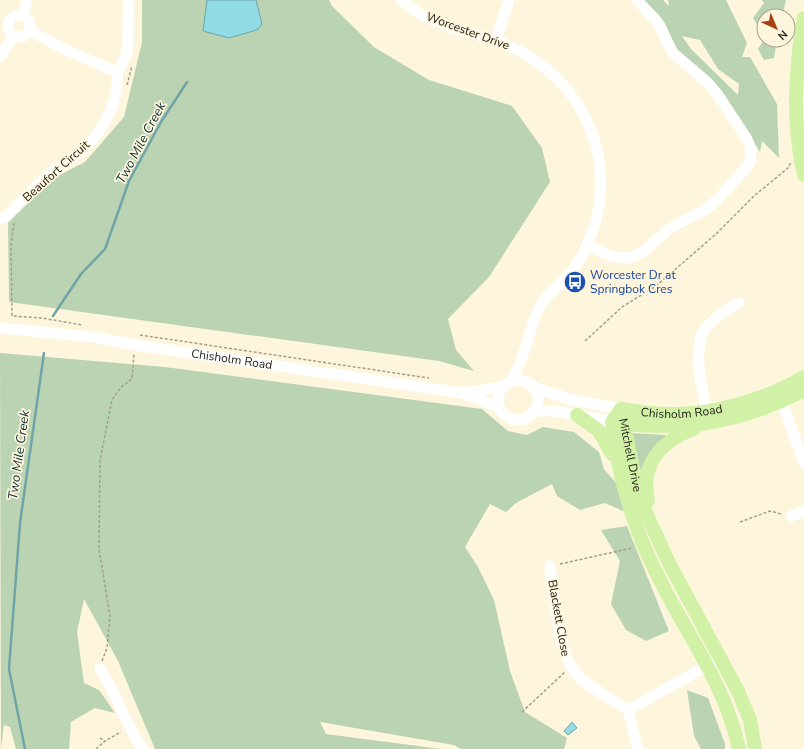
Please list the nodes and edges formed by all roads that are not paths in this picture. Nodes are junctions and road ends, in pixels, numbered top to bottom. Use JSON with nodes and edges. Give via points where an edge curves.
{"nodes":[{"id":1,"x":27,"y":0,"type":"edge"},
{"id":2,"x":129,"y":0,"type":"edge"},
{"id":3,"x":402,"y":0,"type":"edge"},
{"id":4,"x":509,"y":0,"type":"edge"},
{"id":5,"x":638,"y":0,"type":"edge"},
{"id":6,"x":23,"y":16,"type":"junction"},
{"id":7,"x":804,"y":18,"type":"edge"},
{"id":8,"x":4,"y":20,"type":"edge"},
{"id":9,"x":29,"y":30,"type":"junction"},
{"id":10,"x":14,"y":36,"type":"junction"},
{"id":11,"x":496,"y":40,"type":"junction"},
{"id":12,"x":0,"y":56,"type":"edge"},
{"id":13,"x":118,"y":72,"type":"junction"},
{"id":14,"x":804,"y":175,"type":"edge"},
{"id":15,"x":0,"y":219,"type":"edge"},
{"id":16,"x":587,"y":246,"type":"junction"},
{"id":17,"x":739,"y":303,"type":"dead end"},
{"id":18,"x":0,"y":328,"type":"edge"},
{"id":19,"x":524,"y":353,"type":"junction"},
{"id":20,"x":804,"y":377,"type":"edge"},
{"id":21,"x":512,"y":380,"type":"junction"},
{"id":22,"x":529,"y":384,"type":"junction"},
{"id":23,"x":502,"y":387,"type":"junction"},
{"id":24,"x":804,"y":390,"type":"edge"},
{"id":25,"x":462,"y":393,"type":"junction"},
{"id":26,"x":780,"y":396,"type":"junction"},
{"id":27,"x":499,"y":408,"type":"junction"},
{"id":28,"x":621,"y":409,"type":"junction"},
{"id":29,"x":534,"y":411,"type":"junction"},
{"id":30,"x":578,"y":415,"type":"junction"},
{"id":31,"x":708,"y":417,"type":"junction"},
{"id":32,"x":618,"y":423,"type":"junction"},
{"id":33,"x":804,"y":463,"type":"edge"},
{"id":34,"x":619,"y":472,"type":"junction"},
{"id":35,"x":804,"y":511,"type":"edge"},
{"id":36,"x":791,"y":516,"type":"road end"},
{"id":37,"x":656,"y":536,"type":"junction"},
{"id":38,"x":550,"y":566,"type":"road end"},
{"id":39,"x":721,"y":658,"type":"junction"},
{"id":40,"x":707,"y":666,"type":"junction"},
{"id":41,"x":100,"y":669,"type":"road end"},
{"id":42,"x":628,"y":710,"type":"junction"},
{"id":43,"x":143,"y":749,"type":"edge"},
{"id":44,"x":638,"y":749,"type":"edge"},
{"id":45,"x":739,"y":749,"type":"edge"},
{"id":46,"x":755,"y":749,"type":"edge"}],
"edges":[{"from":1,"to":6,"type":"street"},
{"from":2,"to":13,"type":"street","name":"Beaufort Circuit","via":[[127,54]]},
{"from":3,"to":11,"type":"street","name":"Worcester Drive","via":[[429,19]]},
{"from":4,"to":11,"type":"street"},
{"from":5,"to":16,"type":"street","via":[[658,23],[673,52],[718,95],[748,139],[752,149],[751,160],[706,209],[669,229],[643,252],[630,258],[614,257]]},
{"from":6,"to":8,"type":"street"},
{"from":6,"to":9,"type":"street","via":[[29,22]]},
{"from":7,"to":14,"type":"main road","via":[[798,51],[797,135]]},
{"from":8,"to":10,"type":"street"},
{"from":9,"to":10,"type":"street","via":[[23,36]]},
{"from":9,"to":13,"type":"street","via":[[64,49]]},
{"from":10,"to":12,"type":"street"},
{"from":11,"to":16,"type":"street","name":"Worcester Drive","via":[[542,64],[562,82],[577,101],[587,120],[600,163],[602,186],[597,217]]},
{"from":13,"to":15,"type":"street","name":"Beaufort Circuit","via":[[118,92],[113,108],[102,127],[81,151]]},
{"from":16,"to":19,"type":"street","name":"Worcester Drive","via":[[567,277],[542,302],[532,323]]},
{"from":17,"to":31,"type":"street","via":[[722,314],[701,336],[698,366]]},
{"from":18,"to":25,"type":"street","name":"Chisholm Road","via":[[93,337]]},
{"from":19,"to":21,"type":"street","name":"Worcester Drive"},
{"from":19,"to":22,"type":"street","name":"Worcester Drive"},
{"from":20,"to":26,"type":"main road","name":"Chisholm Road"},
{"from":21,"to":22,"type":"street"},
{"from":21,"to":23,"type":"street"},
{"from":22,"to":28,"type":"street","name":"Chisholm Road","via":[[569,399]]},
{"from":22,"to":29,"type":"street","via":[[538,399]]},
{"from":23,"to":25,"type":"street","name":"Chisholm Road"},
{"from":23,"to":27,"type":"street","via":[[498,397]]},
{"from":24,"to":26,"type":"main road","name":"Chisholm Road"},
{"from":25,"to":27,"type":"street","name":"Chisholm Road"},
{"from":26,"to":31,"type":"main road","name":"Chisholm Road","via":[[761,409]]},
{"from":26,"to":33,"type":"street"},
{"from":27,"to":29,"type":"street","via":[[506,416],[516,420],[526,418]]},
{"from":28,"to":31,"type":"main road","name":"Chisholm Road"},
{"from":28,"to":32,"type":"main road","name":"Mitchell Drive"},
{"from":29,"to":30,"type":"street","name":"Chisholm Road"},
{"from":30,"to":32,"type":"street","name":"Chisholm Road"},
{"from":30,"to":34,"type":"main road","via":[[599,431]]},
{"from":31,"to":32,"type":"main road","name":"Chisholm Road","via":[[667,427]]},
{"from":31,"to":37,"type":"main road","via":[[672,439],[657,453],[650,464],[646,489]]},
{"from":32,"to":34,"type":"main road","name":"Mitchell Drive"},
{"from":32,"to":37,"type":"main road","name":"Mitchell Drive","via":[[638,493]]},
{"from":34,"to":40,"type":"main road","name":"Mitchell Drive","via":[[630,512],[649,559]]},
{"from":35,"to":36,"type":"street"},
{"from":37,"to":39,"type":"main road","name":"Mitchell Drive"},
{"from":38,"to":42,"type":"street","name":"Blackett Close","via":[[563,648],[570,667],[580,678]]},
{"from":39,"to":40,"type":"street"},
{"from":39,"to":46,"type":"main road","name":"Mitchell Drive","via":[[750,720]]},
{"from":40,"to":42,"type":"street"},
{"from":40,"to":45,"type":"main road","name":"Mitchell Drive","via":[[734,723]]},
{"from":41,"to":43,"type":"street","via":[[112,686]]},
{"from":42,"to":44,"type":"street"}]}
